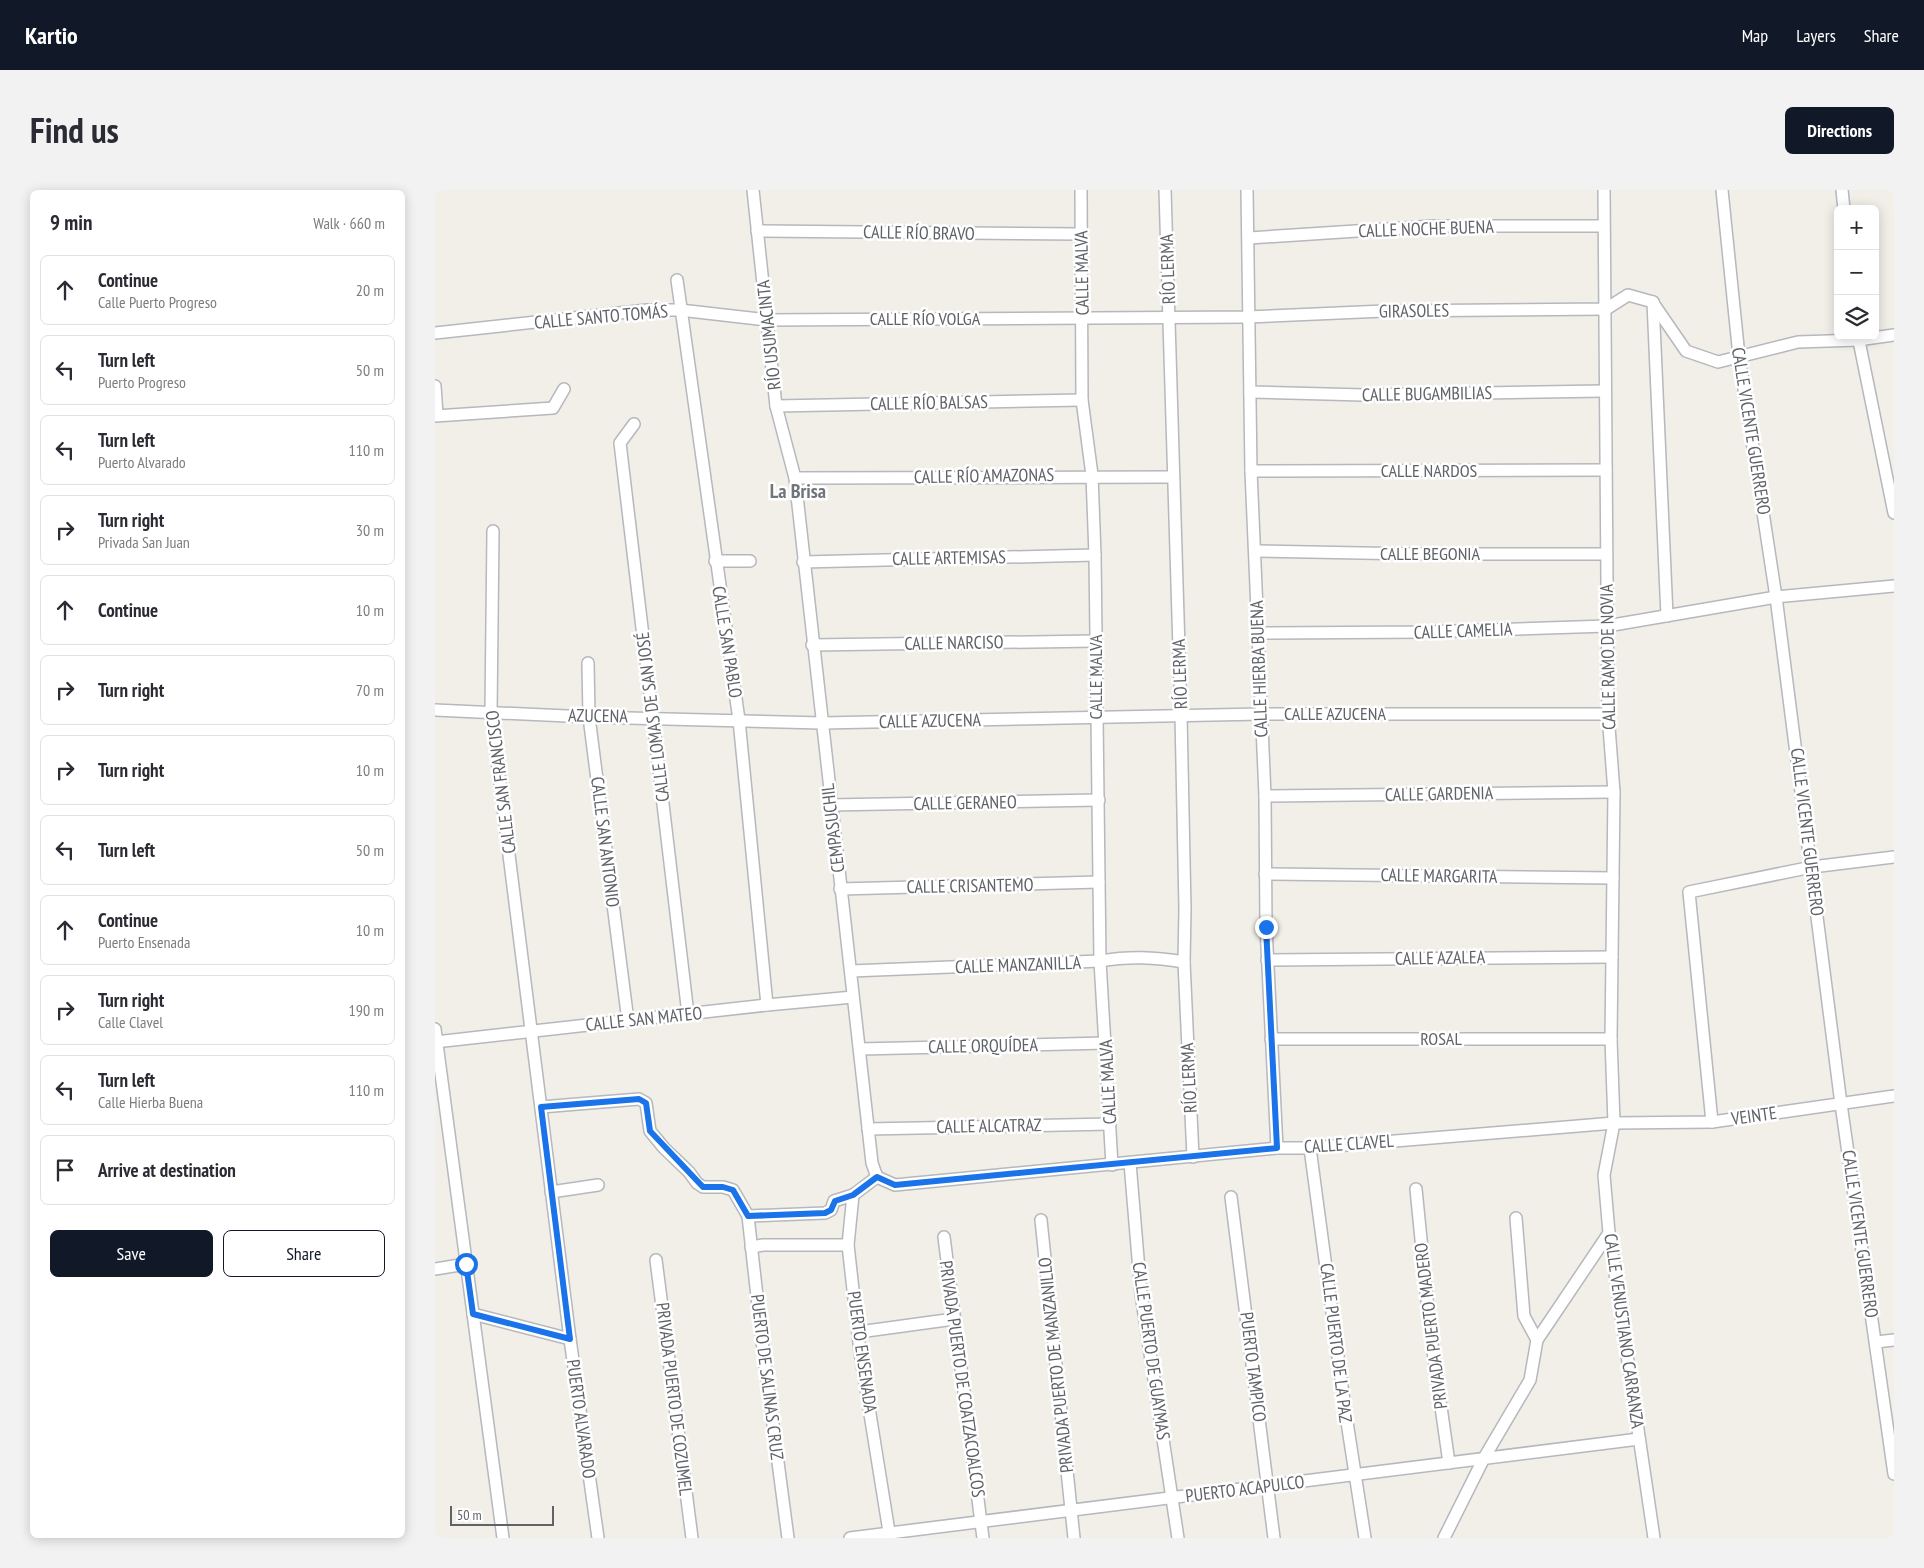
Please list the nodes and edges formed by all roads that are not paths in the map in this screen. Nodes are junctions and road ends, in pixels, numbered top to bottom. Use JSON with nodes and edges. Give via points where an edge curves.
{"nodes":[{"id":1,"x":753,"y":190,"type":"edge"},
{"id":2,"x":1081,"y":190,"type":"edge"},
{"id":3,"x":1165,"y":190,"type":"edge"},
{"id":4,"x":1247,"y":190,"type":"edge"},
{"id":5,"x":1603,"y":190,"type":"edge"},
{"id":6,"x":1722,"y":190,"type":"edge"},
{"id":7,"x":1842,"y":190,"type":"edge"},
{"id":8,"x":1844,"y":205,"type":"edge"},
{"id":9,"x":1603,"y":226,"type":"junction"},
{"id":10,"x":757,"y":231,"type":"junction"},
{"id":11,"x":1081,"y":234,"type":"junction"},
{"id":12,"x":1249,"y":238,"type":"junction"},
{"id":13,"x":677,"y":280,"type":"dead end"},
{"id":14,"x":1653,"y":302,"type":"junction"},
{"id":15,"x":1606,"y":309,"type":"junction"},
{"id":16,"x":680,"y":310,"type":"junction"},
{"id":17,"x":1169,"y":317,"type":"junction"},
{"id":18,"x":1248,"y":317,"type":"junction"},
{"id":19,"x":1083,"y":318,"type":"junction"},
{"id":20,"x":767,"y":320,"type":"junction"},
{"id":21,"x":435,"y":333,"type":"edge"},
{"id":22,"x":1894,"y":335,"type":"edge"},
{"id":23,"x":1879,"y":336,"type":"edge"},
{"id":24,"x":1834,"y":340,"type":"edge"},
{"id":25,"x":1858,"y":340,"type":"edge"},
{"id":26,"x":1739,"y":356,"type":"junction"},
{"id":27,"x":435,"y":386,"type":"edge"},
{"id":28,"x":564,"y":389,"type":"dead end"},
{"id":29,"x":1604,"y":391,"type":"junction"},
{"id":30,"x":1250,"y":392,"type":"junction"},
{"id":31,"x":1082,"y":400,"type":"junction"},
{"id":32,"x":776,"y":406,"type":"junction"},
{"id":33,"x":436,"y":415,"type":"edge"},
{"id":34,"x":634,"y":424,"type":"dead end"},
{"id":35,"x":1606,"y":470,"type":"junction"},
{"id":36,"x":1251,"y":472,"type":"junction"},
{"id":37,"x":1092,"y":475,"type":"junction"},
{"id":38,"x":1173,"y":477,"type":"junction"},
{"id":39,"x":795,"y":478,"type":"junction"},
{"id":40,"x":1894,"y":514,"type":"edge"},
{"id":41,"x":493,"y":531,"type":"dead end"},
{"id":42,"x":1255,"y":551,"type":"junction"},
{"id":43,"x":1606,"y":554,"type":"junction"},
{"id":44,"x":1095,"y":555,"type":"junction"},
{"id":45,"x":715,"y":561,"type":"junction"},
{"id":46,"x":750,"y":561,"type":"dead end"},
{"id":47,"x":803,"y":562,"type":"junction"},
{"id":48,"x":1894,"y":586,"type":"edge"},
{"id":49,"x":1777,"y":597,"type":"junction"},
{"id":50,"x":1667,"y":616,"type":"junction"},
{"id":51,"x":1607,"y":626,"type":"junction"},
{"id":52,"x":1258,"y":633,"type":"junction"},
{"id":53,"x":1096,"y":641,"type":"junction"},
{"id":54,"x":812,"y":645,"type":"junction"},
{"id":55,"x":588,"y":663,"type":"dead end"},
{"id":56,"x":435,"y":710,"type":"edge"},
{"id":57,"x":491,"y":712,"type":"junction"},
{"id":58,"x":1261,"y":714,"type":"junction"},
{"id":59,"x":1608,"y":714,"type":"junction"},
{"id":60,"x":1181,"y":715,"type":"junction"},
{"id":61,"x":589,"y":717,"type":"junction"},
{"id":62,"x":654,"y":717,"type":"junction"},
{"id":63,"x":1096,"y":718,"type":"junction"},
{"id":64,"x":739,"y":720,"type":"junction"},
{"id":65,"x":822,"y":723,"type":"junction"},
{"id":66,"x":1614,"y":792,"type":"junction"},
{"id":67,"x":1265,"y":796,"type":"junction"},
{"id":68,"x":1099,"y":800,"type":"junction"},
{"id":69,"x":830,"y":805,"type":"junction"},
{"id":70,"x":1894,"y":857,"type":"edge"},
{"id":71,"x":1812,"y":867,"type":"junction"},
{"id":72,"x":1265,"y":874,"type":"junction"},
{"id":73,"x":1613,"y":878,"type":"junction"},
{"id":74,"x":1099,"y":882,"type":"junction"},
{"id":75,"x":840,"y":889,"type":"junction"},
{"id":76,"x":1612,"y":956,"type":"junction"},
{"id":77,"x":1267,"y":960,"type":"junction"},
{"id":78,"x":1100,"y":961,"type":"junction"},
{"id":79,"x":1184,"y":962,"type":"junction"},
{"id":80,"x":851,"y":971,"type":"junction"},
{"id":81,"x":853,"y":997,"type":"junction"},
{"id":82,"x":767,"y":1005,"type":"junction"},
{"id":83,"x":688,"y":1014,"type":"junction"},
{"id":84,"x":628,"y":1021,"type":"junction"},
{"id":85,"x":435,"y":1028,"type":"edge"},
{"id":86,"x":531,"y":1031,"type":"junction"},
{"id":87,"x":1271,"y":1039,"type":"junction"},
{"id":88,"x":1611,"y":1040,"type":"junction"},
{"id":89,"x":436,"y":1042,"type":"edge"},
{"id":90,"x":1106,"y":1043,"type":"junction"},
{"id":91,"x":860,"y":1049,"type":"junction"},
{"id":92,"x":1894,"y":1096,"type":"edge"},
{"id":93,"x":1841,"y":1104,"type":"junction"},
{"id":94,"x":541,"y":1107,"type":"junction"},
{"id":95,"x":1712,"y":1122,"type":"junction"},
{"id":96,"x":1614,"y":1123,"type":"junction"},
{"id":97,"x":1110,"y":1124,"type":"junction"},
{"id":98,"x":868,"y":1129,"type":"junction"},
{"id":99,"x":1277,"y":1148,"type":"junction"},
{"id":100,"x":1310,"y":1148,"type":"junction"},
{"id":101,"x":1193,"y":1157,"type":"junction"},
{"id":102,"x":1130,"y":1164,"type":"junction"},
{"id":103,"x":1112,"y":1165,"type":"junction"},
{"id":104,"x":877,"y":1177,"type":"junction"},
{"id":105,"x":598,"y":1185,"type":"dead end"},
{"id":106,"x":1416,"y":1189,"type":"dead end"},
{"id":107,"x":551,"y":1192,"type":"junction"},
{"id":108,"x":853,"y":1195,"type":"junction"},
{"id":109,"x":1231,"y":1197,"type":"dead end"},
{"id":110,"x":748,"y":1216,"type":"junction"},
{"id":111,"x":1516,"y":1218,"type":"dead end"},
{"id":112,"x":1041,"y":1220,"type":"dead end"},
{"id":113,"x":1609,"y":1233,"type":"junction"},
{"id":114,"x":944,"y":1237,"type":"dead end"},
{"id":115,"x":848,"y":1244,"type":"junction"},
{"id":116,"x":751,"y":1247,"type":"junction"},
{"id":117,"x":656,"y":1260,"type":"dead end"},
{"id":118,"x":466,"y":1264,"type":"junction"},
{"id":119,"x":435,"y":1269,"type":"edge"},
{"id":120,"x":473,"y":1314,"type":"junction"},
{"id":121,"x":954,"y":1319,"type":"junction"},
{"id":122,"x":859,"y":1332,"type":"junction"},
{"id":123,"x":570,"y":1339,"type":"junction"},
{"id":124,"x":1537,"y":1340,"type":"junction"},
{"id":125,"x":1894,"y":1340,"type":"edge"},
{"id":126,"x":1876,"y":1342,"type":"junction"},
{"id":127,"x":1639,"y":1439,"type":"junction"},
{"id":128,"x":1484,"y":1458,"type":"junction"},
{"id":129,"x":1449,"y":1463,"type":"junction"},
{"id":130,"x":1894,"y":1474,"type":"edge"},
{"id":131,"x":1355,"y":1475,"type":"junction"},
{"id":132,"x":1268,"y":1486,"type":"junction"},
{"id":133,"x":1173,"y":1498,"type":"junction"},
{"id":134,"x":1071,"y":1510,"type":"junction"},
{"id":135,"x":981,"y":1522,"type":"junction"},
{"id":136,"x":890,"y":1536,"type":"edge"},
{"id":137,"x":503,"y":1538,"type":"edge"},
{"id":138,"x":598,"y":1538,"type":"edge"},
{"id":139,"x":692,"y":1538,"type":"edge"},
{"id":140,"x":788,"y":1538,"type":"edge"},
{"id":141,"x":850,"y":1538,"type":"edge"},
{"id":142,"x":983,"y":1538,"type":"edge"},
{"id":143,"x":1074,"y":1538,"type":"edge"},
{"id":144,"x":1179,"y":1538,"type":"edge"},
{"id":145,"x":1273,"y":1538,"type":"edge"},
{"id":146,"x":1365,"y":1538,"type":"edge"},
{"id":147,"x":1444,"y":1538,"type":"edge"},
{"id":148,"x":1654,"y":1538,"type":"edge"}],
"edges":[{"from":1,"to":10,"type":"street","name":"RÍO USUMACINTA"},
{"from":2,"to":11,"type":"street","name":"CALLE MALVA"},
{"from":3,"to":17,"type":"street","name":"RÍO LERMA"},
{"from":4,"to":12,"type":"street","name":"CALLE HIERBA BUENA"},
{"from":5,"to":9,"type":"street","name":"CALLE RAMO DE NOVIA"},
{"from":6,"to":26,"type":"street","name":"CALLE VICENTE GUERRERO"},
{"from":7,"to":8,"type":"street"},
{"from":9,"to":12,"type":"street","name":"CALLE NOCHE BUENA","via":[[1433,226]]},
{"from":9,"to":15,"type":"street","name":"CALLE RAMO DE NOVIA"},
{"from":10,"to":11,"type":"street","name":"CALLE RÍO BRAVO"},
{"from":10,"to":20,"type":"street","name":"RÍO USUMACINTA"},
{"from":11,"to":19,"type":"street","name":"CALLE MALVA"},
{"from":12,"to":18,"type":"street","name":"CALLE HIERBA BUENA"},
{"from":13,"to":16,"type":"street","name":"CALLE SAN PABLO"},
{"from":14,"to":15,"type":"street","via":[[1628,296]]},
{"from":14,"to":26,"type":"street","via":[[1687,351],[1718,362]]},
{"from":14,"to":50,"type":"street"},
{"from":15,"to":18,"type":"street","name":"GIRASOLES","via":[[1384,311]]},
{"from":15,"to":29,"type":"street","name":"CALLE RAMO DE NOVIA"},
{"from":16,"to":20,"type":"street","name":"CALLE SANTO TOMÁS"},
{"from":16,"to":21,"type":"street","name":"CALLE SANTO TOMÁS","via":[[647,310]]},
{"from":16,"to":45,"type":"street","name":"CALLE SAN PABLO"},
{"from":17,"to":18,"type":"street","name":"GIRASOLES"},
{"from":17,"to":19,"type":"street","name":"CALLE RÍO VOLGA"},
{"from":17,"to":38,"type":"street","name":"RÍO LERMA"},
{"from":18,"to":30,"type":"street","name":"CALLE HIERBA BUENA"},
{"from":19,"to":20,"type":"street","name":"CALLE RÍO VOLGA"},
{"from":19,"to":31,"type":"street","name":"CALLE MALVA"},
{"from":20,"to":32,"type":"street","name":"RÍO USUMACINTA"},
{"from":22,"to":23,"type":"street"},
{"from":24,"to":26,"type":"street","via":[[1798,342]]},
{"from":25,"to":40,"type":"street"},
{"from":26,"to":49,"type":"street","name":"CALLE VICENTE GUERRERO"},
{"from":27,"to":33,"type":"street"},
{"from":28,"to":33,"type":"street","via":[[553,408]]},
{"from":29,"to":30,"type":"street","name":"CALLE BUGAMBILIAS","via":[[1363,395]]},
{"from":29,"to":35,"type":"street","name":"CALLE RAMO DE NOVIA"},
{"from":30,"to":36,"type":"street","name":"CALLE HIERBA BUENA"},
{"from":31,"to":32,"type":"street","name":"CALLE RÍO BALSAS"},
{"from":31,"to":37,"type":"street","name":"CALLE MALVA"},
{"from":32,"to":39,"type":"street","name":"RÍO USUMACINTA"},
{"from":34,"to":62,"type":"street","name":"CALLE LOMAS DE SAN JOSÉ","via":[[620,443]]},
{"from":35,"to":36,"type":"street","name":"CALLE NARDOS"},
{"from":35,"to":43,"type":"street","name":"CALLE RAMO DE NOVIA"},
{"from":36,"to":42,"type":"street","name":"CALLE HIERBA BUENA"},
{"from":37,"to":38,"type":"street","name":"CALLE RÍO AMAZONAS"},
{"from":37,"to":39,"type":"street","name":"CALLE RÍO AMAZONAS"},
{"from":37,"to":44,"type":"street","name":"CALLE MALVA"},
{"from":38,"to":60,"type":"street","name":"RÍO LERMA"},
{"from":39,"to":47,"type":"street","name":"CEMPASUCHIL"},
{"from":41,"to":57,"type":"street","name":"CALLE SAN FRANCISCO"},
{"from":42,"to":43,"type":"street","name":"CALLE BEGONIA"},
{"from":42,"to":52,"type":"street","name":"CALLE HIERBA BUENA"},
{"from":43,"to":51,"type":"street","name":"CALLE RAMO DE NOVIA"},
{"from":44,"to":47,"type":"street","name":"CALLE ARTEMISAS"},
{"from":44,"to":53,"type":"street","name":"CALLE MALVA"},
{"from":45,"to":46,"type":"street"},
{"from":45,"to":64,"type":"street","name":"CALLE SAN PABLO"},
{"from":47,"to":54,"type":"street","name":"CEMPASUCHIL"},
{"from":48,"to":49,"type":"street","name":"CALLE CAMELIA"},
{"from":49,"to":50,"type":"street","name":"CALLE CAMELIA"},
{"from":49,"to":71,"type":"street","name":"CALLE VICENTE GUERRERO"},
{"from":50,"to":51,"type":"street","name":"CALLE CAMELIA"},
{"from":51,"to":52,"type":"street","name":"CALLE CAMELIA"},
{"from":51,"to":59,"type":"street","name":"CALLE RAMO DE NOVIA"},
{"from":52,"to":58,"type":"street","name":"CALLE HIERBA BUENA"},
{"from":53,"to":54,"type":"street","name":"CALLE NARCISO"},
{"from":53,"to":63,"type":"street","name":"CALLE MALVA"},
{"from":54,"to":65,"type":"street","name":"CEMPASUCHIL"},
{"from":55,"to":61,"type":"street","name":"CALLE SAN ANTONIO"},
{"from":56,"to":57,"type":"street","name":"AZUCENA"},
{"from":57,"to":61,"type":"street","name":"AZUCENA"},
{"from":57,"to":86,"type":"street","name":"CALLE SAN FRANCISCO"},
{"from":58,"to":59,"type":"street","name":"CALLE AZUCENA"},
{"from":58,"to":60,"type":"street","name":"CALLE AZUCENA"},
{"from":58,"to":67,"type":"street","name":"CALLE HIERBA BUENA"},
{"from":59,"to":66,"type":"street","name":"CALLE RAMO DE NOVIA"},
{"from":60,"to":63,"type":"street","name":"CALLE AZUCENA"},
{"from":60,"to":79,"type":"street","name":"RÍO LERMA"},
{"from":61,"to":62,"type":"street","name":"AZUCENA"},
{"from":61,"to":84,"type":"street","name":"CALLE SAN ANTONIO"},
{"from":62,"to":64,"type":"street","name":"AZUCENA"},
{"from":62,"to":83,"type":"street","name":"CALLE LOMAS DE SAN JOSÉ"},
{"from":63,"to":65,"type":"street","name":"CALLE AZUCENA"},
{"from":63,"to":68,"type":"street","name":"CALLE MALVA"},
{"from":64,"to":65,"type":"street","name":"AZUCENA"},
{"from":64,"to":82,"type":"street","name":"CALLE SAN PABLO"},
{"from":65,"to":69,"type":"street","name":"CEMPASUCHIL"},
{"from":66,"to":67,"type":"street","name":"CALLE GARDENIA"},
{"from":66,"to":73,"type":"street","name":"CALLE RAMO DE NOVIA"},
{"from":67,"to":72,"type":"street","name":"CALLE HIERBA BUENA"},
{"from":68,"to":69,"type":"street","name":"CALLE GERANEO"},
{"from":68,"to":74,"type":"street","name":"CALLE MALVA"},
{"from":69,"to":75,"type":"street","name":"CEMPASUCHIL"},
{"from":70,"to":71,"type":"street"},
{"from":71,"to":93,"type":"street","name":"CALLE VICENTE GUERRERO"},
{"from":71,"to":95,"type":"street","via":[[1689,892]]},
{"from":72,"to":73,"type":"street","name":"CALLE MARGARITA"},
{"from":72,"to":77,"type":"street","name":"CALLE HIERBA BUENA"},
{"from":73,"to":76,"type":"street","name":"CALLE RAMO DE NOVIA"},
{"from":74,"to":75,"type":"street","name":"CALLE CRISANTEMO"},
{"from":74,"to":78,"type":"street","name":"CALLE MALVA"},
{"from":75,"to":80,"type":"street","name":"CEMPASUCHIL"},
{"from":76,"to":77,"type":"street","name":"CALLE AZALEA"},
{"from":76,"to":88,"type":"street","name":"CALLE RAMO DE NOVIA"},
{"from":77,"to":87,"type":"street","name":"CALLE HIERBA BUENA"},
{"from":78,"to":79,"type":"street","name":"CALLE MANZANILLA","via":[[1149,956]]},
{"from":78,"to":80,"type":"street","name":"CALLE MANZANILLA"},
{"from":78,"to":90,"type":"street","name":"CALLE MALVA"},
{"from":79,"to":101,"type":"street","name":"RÍO LERMA"},
{"from":80,"to":81,"type":"street","name":"CEMPASUCHIL"},
{"from":81,"to":82,"type":"street","name":"CALLE SAN MATEO"},
{"from":81,"to":91,"type":"street","name":"CEMPASUCHIL"},
{"from":82,"to":83,"type":"street","name":"CALLE SAN MATEO"},
{"from":83,"to":84,"type":"street","name":"CALLE SAN MATEO"},
{"from":84,"to":86,"type":"street","name":"CALLE SAN MATEO"},
{"from":85,"to":89,"type":"street"},
{"from":86,"to":89,"type":"street","name":"CALLE SAN MATEO"},
{"from":86,"to":94,"type":"street","name":"PUERTO ALVARADO"},
{"from":87,"to":88,"type":"street","name":"ROSAL"},
{"from":87,"to":99,"type":"street","name":"CALLE HIERBA BUENA"},
{"from":88,"to":96,"type":"street","name":"CALLE RAMO DE NOVIA"},
{"from":89,"to":118,"type":"street"},
{"from":90,"to":91,"type":"street","name":"CALLE ORQUÍDEA"},
{"from":90,"to":97,"type":"street","name":"CALLE MALVA"},
{"from":91,"to":98,"type":"street","name":"CEMPASUCHIL"},
{"from":92,"to":93,"type":"street","name":"VEINTE"},
{"from":93,"to":95,"type":"street","name":"VEINTE"},
{"from":93,"to":126,"type":"street","name":"CALLE VICENTE GUERRERO"},
{"from":94,"to":107,"type":"street","name":"PUERTO ALVARADO"},
{"from":94,"to":110,"type":"street","via":[[639,1099],[646,1103],[650,1131],[664,1148],[703,1187],[733,1190]]},
{"from":95,"to":96,"type":"street","name":"VEINTE"},
{"from":96,"to":100,"type":"street","name":"CALLE CLAVEL"},
{"from":96,"to":113,"type":"street","name":"CALLE VENUSTIANO CARRANZA","via":[[1604,1175]]},
{"from":97,"to":98,"type":"street","name":"CALLE ALCATRAZ"},
{"from":97,"to":103,"type":"street","name":"CALLE MALVA"},
{"from":98,"to":104,"type":"street","name":"CEMPASUCHIL"},
{"from":99,"to":100,"type":"street","name":"CALLE CLAVEL"},
{"from":99,"to":101,"type":"street","name":"CALLE CLAVEL"},
{"from":100,"to":131,"type":"street","name":"CALLE PUERTO DE LA PAZ"},
{"from":101,"to":102,"type":"street","name":"CALLE CLAVEL"},
{"from":102,"to":103,"type":"street","name":"CALLE CLAVEL"},
{"from":102,"to":133,"type":"street","name":"CALLE PUERTO DE GUAYMAS","via":[[1141,1294]]},
{"from":103,"to":104,"type":"street","name":"CALLE CLAVEL","via":[[895,1185]]},
{"from":104,"to":108,"type":"street"},
{"from":105,"to":107,"type":"street"},
{"from":106,"to":129,"type":"street","name":"PRIVADA PUERTO MADERO","via":[[1430,1330]]},
{"from":107,"to":123,"type":"street","name":"PUERTO ALVARADO"},
{"from":108,"to":110,"type":"street","via":[[835,1201],[831,1210],[825,1213]]},
{"from":108,"to":115,"type":"street","name":"PUERTO ENSENADA"},
{"from":109,"to":132,"type":"street","name":"PUERTO TAMPICO"},
{"from":110,"to":116,"type":"street","name":"PUERTO DE SALINAS CRUZ"},
{"from":111,"to":124,"type":"street","via":[[1525,1316]]},
{"from":112,"to":134,"type":"street","name":"PRIVADA PUERTO DE MANZANILLO"},
{"from":113,"to":124,"type":"street"},
{"from":113,"to":127,"type":"street","name":"CALLE VENUSTIANO CARRANZA"},
{"from":114,"to":121,"type":"street","name":"PRIVADA PUERTO DE COATZACOALCOS"},
{"from":115,"to":116,"type":"street","via":[[763,1244]]},
{"from":115,"to":122,"type":"street","name":"PUERTO ENSENADA"},
{"from":116,"to":140,"type":"street","name":"PUERTO DE SALINAS CRUZ"},
{"from":117,"to":139,"type":"street","name":"PRIVADA PUERTO DE COZUMEL"},
{"from":118,"to":119,"type":"street"},
{"from":118,"to":120,"type":"street"},
{"from":120,"to":123,"type":"street"},
{"from":120,"to":137,"type":"street"},
{"from":121,"to":122,"type":"street"},
{"from":121,"to":135,"type":"street","name":"PRIVADA PUERTO DE COATZACOALCOS"},
{"from":122,"to":136,"type":"street","name":"PUERTO ENSENADA"},
{"from":123,"to":138,"type":"street","name":"PUERTO ALVARADO"},
{"from":124,"to":128,"type":"street","via":[[1530,1380]]},
{"from":125,"to":126,"type":"street"},
{"from":126,"to":130,"type":"street","name":"CALLE VICENTE GUERRERO"},
{"from":127,"to":128,"type":"street","name":"PUERTO ACAPULCO"},
{"from":127,"to":148,"type":"street","name":"CALLE VENUSTIANO CARRANZA"},
{"from":128,"to":129,"type":"street","name":"PUERTO ACAPULCO"},
{"from":128,"to":147,"type":"street"},
{"from":129,"to":131,"type":"street","name":"PUERTO ACAPULCO"},
{"from":131,"to":132,"type":"street","name":"PUERTO ACAPULCO"},
{"from":131,"to":146,"type":"street","name":"CALLE PUERTO DE LA PAZ"},
{"from":132,"to":133,"type":"street","name":"PUERTO ACAPULCO"},
{"from":132,"to":145,"type":"street","name":"PUERTO TAMPICO"},
{"from":133,"to":134,"type":"street","name":"PUERTO ACAPULCO"},
{"from":133,"to":144,"type":"street","name":"CALLE PUERTO DE GUAYMAS"},
{"from":134,"to":135,"type":"street","name":"PUERTO ACAPULCO"},
{"from":134,"to":143,"type":"street","name":"PRIVADA PUERTO DE MANZANILLO"},
{"from":135,"to":136,"type":"street","name":"PUERTO ACAPULCO"},
{"from":135,"to":142,"type":"street","name":"PRIVADA PUERTO DE COATZACOALCOS"},
{"from":136,"to":141,"type":"street","name":"PUERTO ACAPULCO"}]}
